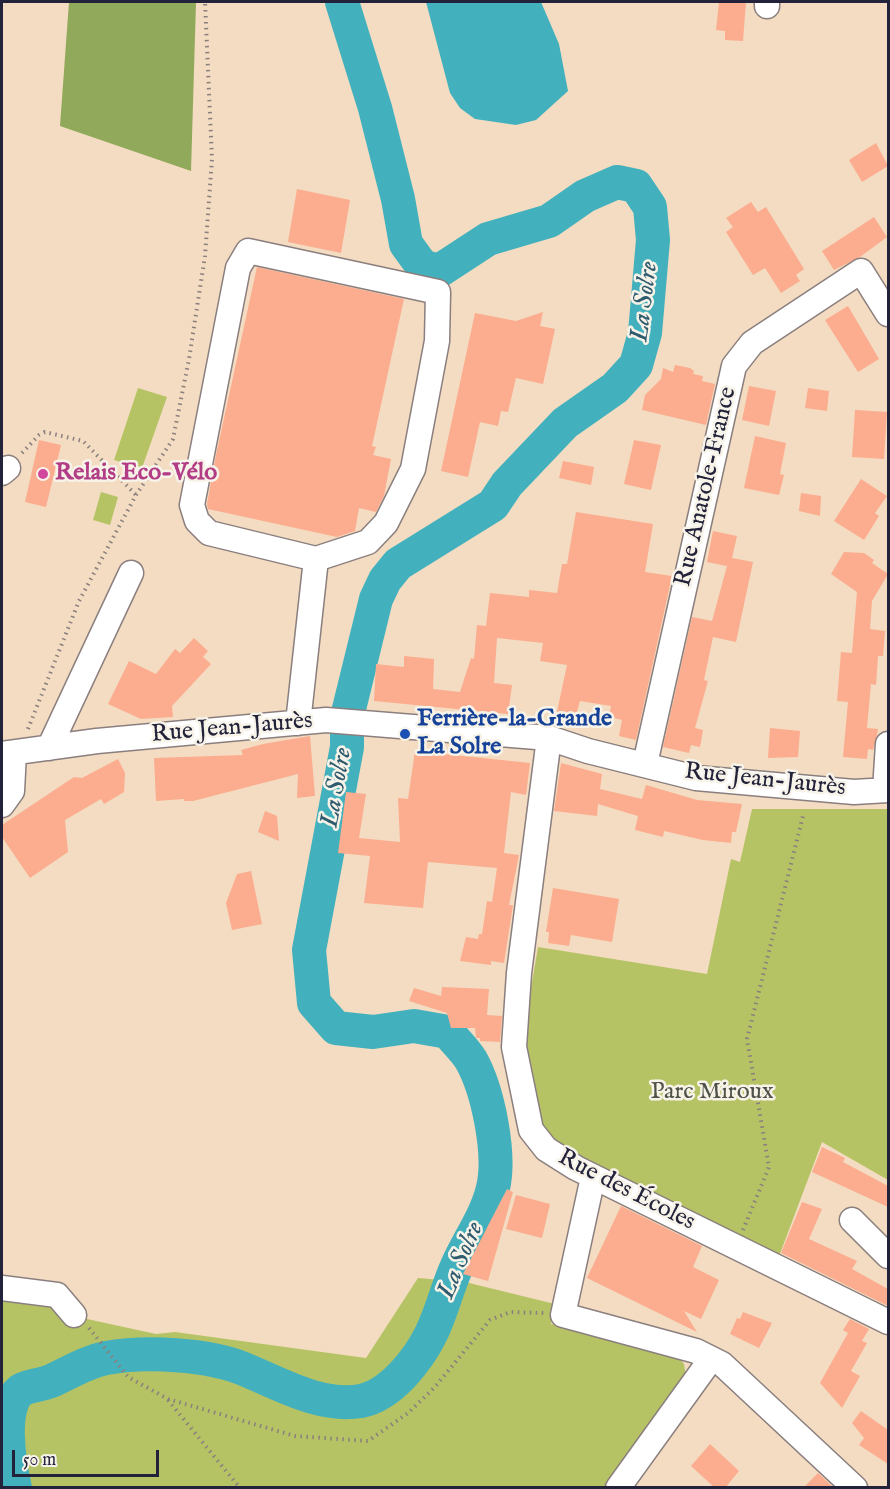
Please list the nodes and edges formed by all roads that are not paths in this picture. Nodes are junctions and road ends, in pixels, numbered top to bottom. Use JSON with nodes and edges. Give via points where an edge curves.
{"nodes":[{"id":1,"x":888,"y":314,"type":"edge"},
{"id":2,"x":316,"y":560,"type":"junction"},
{"id":3,"x":131,"y":573,"type":"dead end"},
{"id":4,"x":298,"y":723,"type":"junction"},
{"id":5,"x":549,"y":738,"type":"junction"},
{"id":6,"x":888,"y":744,"type":"edge"},
{"id":7,"x":49,"y":748,"type":"junction"},
{"id":8,"x":8,"y":754,"type":"edge"},
{"id":9,"x":645,"y":764,"type":"junction"},
{"id":10,"x":886,"y":790,"type":"edge"},
{"id":11,"x":2,"y":805,"type":"edge"},
{"id":12,"x":593,"y":1177,"type":"junction"},
{"id":13,"x":852,"y":1220,"type":"dead end"},
{"id":14,"x":888,"y":1256,"type":"edge"},
{"id":15,"x":2,"y":1288,"type":"edge"},
{"id":16,"x":75,"y":1315,"type":"dead end"},
{"id":17,"x":888,"y":1322,"type":"edge"},
{"id":18,"x":711,"y":1359,"type":"junction"},
{"id":19,"x":618,"y":1488,"type":"edge"},
{"id":20,"x":855,"y":1488,"type":"edge"}],
"edges":[{"from":1,"to":9,"type":"street","name":"Rue Anatole-France","via":[[861,271],[752,343],[734,366]]},
{"from":2,"to":2,"type":"street","via":[[209,533],[197,521],[192,506],[238,268],[248,251],[438,292],[437,341],[413,469],[386,523],[368,542]]},
{"from":2,"to":4,"type":"street"},
{"from":3,"to":7,"type":"street"},
{"from":4,"to":5,"type":"street","name":"Rue Jean-Jaurès","via":[[346,721]]},
{"from":4,"to":7,"type":"street","name":"Rue Jean-Jaurès"},
{"from":5,"to":9,"type":"street","name":"Rue Jean-Jaurès"},
{"from":5,"to":12,"type":"street","name":"Rue des Écoles","via":[[519,973],[514,1047],[531,1130],[546,1149]]},
{"from":6,"to":10,"type":"street"},
{"from":7,"to":8,"type":"street","name":"Rue Jean-Jaurès"},
{"from":8,"to":11,"type":"street","via":[[12,791]]},
{"from":9,"to":10,"type":"street","name":"Rue Jean-Jaurès","via":[[696,778],[854,792]]},
{"from":12,"to":17,"type":"street","name":"Rue des Écoles"},
{"from":12,"to":18,"type":"street","via":[[562,1315],[696,1351]]},
{"from":13,"to":14,"type":"street"},
{"from":15,"to":16,"type":"street","via":[[57,1295]]},
{"from":18,"to":19,"type":"street"},
{"from":18,"to":20,"type":"street","via":[[722,1364]]}]}
